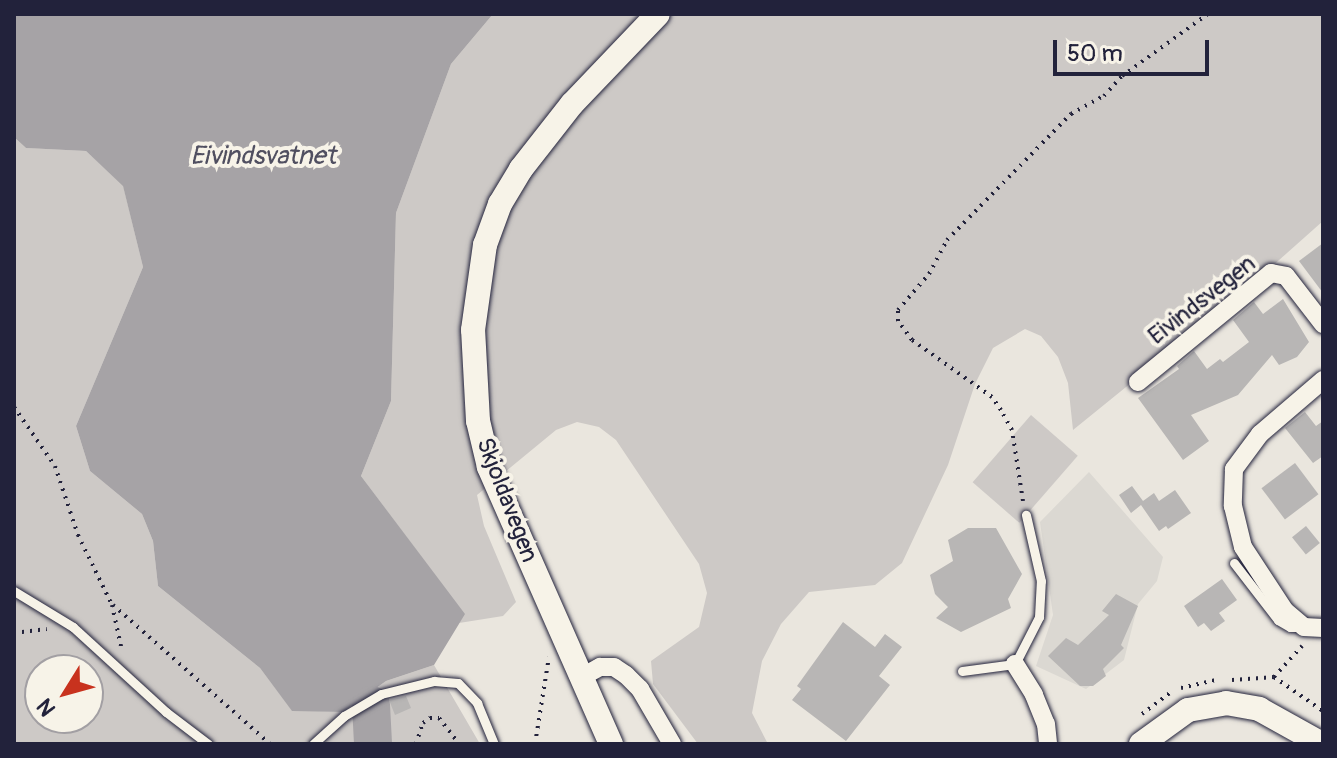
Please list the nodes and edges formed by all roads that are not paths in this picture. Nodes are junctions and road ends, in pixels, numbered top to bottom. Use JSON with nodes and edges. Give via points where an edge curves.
{"nodes":[{"id":1,"x":658,"y":14,"type":"edge"},
{"id":2,"x":1323,"y":324,"type":"edge"},
{"id":3,"x":1323,"y":380,"type":"edge"},
{"id":4,"x":1138,"y":382,"type":"dead end"},
{"id":5,"x":1026,"y":515,"type":"road end"},
{"id":6,"x":1234,"y":563,"type":"dead end"},
{"id":7,"x":14,"y":591,"type":"edge"},
{"id":8,"x":1314,"y":628,"type":"edge"},
{"id":9,"x":1015,"y":664,"type":"junction"},
{"id":10,"x":962,"y":671,"type":"dead end"},
{"id":11,"x":580,"y":678,"type":"junction"},
{"id":12,"x":1300,"y":735,"type":"edge"},
{"id":13,"x":208,"y":744,"type":"edge"},
{"id":14,"x":313,"y":744,"type":"edge"},
{"id":15,"x":494,"y":744,"type":"edge"},
{"id":16,"x":611,"y":744,"type":"edge"},
{"id":17,"x":672,"y":744,"type":"edge"},
{"id":18,"x":1048,"y":744,"type":"edge"},
{"id":19,"x":1141,"y":744,"type":"edge"},
{"id":20,"x":1322,"y":744,"type":"edge"}],
"edges":[{"from":1,"to":11,"type":"main road","name":"Skjoldavegen","via":[[572,104],[521,169],[500,204],[477,287],[473,377],[489,467]]},
{"from":2,"to":4,"type":"street","name":"Eivindsvegen","via":[[1286,276],[1271,273]]},
{"from":3,"to":8,"type":"street","via":[[1260,434],[1234,469],[1233,506],[1243,547],[1285,611]]},
{"from":5,"to":9,"type":"lane","via":[[1042,598],[1039,617]]},
{"from":6,"to":8,"type":"lane","via":[[1278,620],[1290,627]]},
{"from":7,"to":13,"type":"lane","via":[[73,627]]},
{"from":9,"to":10,"type":"lane"},
{"from":9,"to":18,"type":"street","via":[[1046,724]]},
{"from":11,"to":16,"type":"main road","name":"Skjoldavegen"},
{"from":11,"to":17,"type":"street","via":[[600,667],[614,667],[626,675]]},
{"from":12,"to":19,"type":"main road","via":[[1243,704],[1207,705],[1171,719]]},
{"from":12,"to":20,"type":"main road"},
{"from":14,"to":15,"type":"lane","via":[[344,716],[381,694],[434,681],[458,683],[477,703]]}]}
